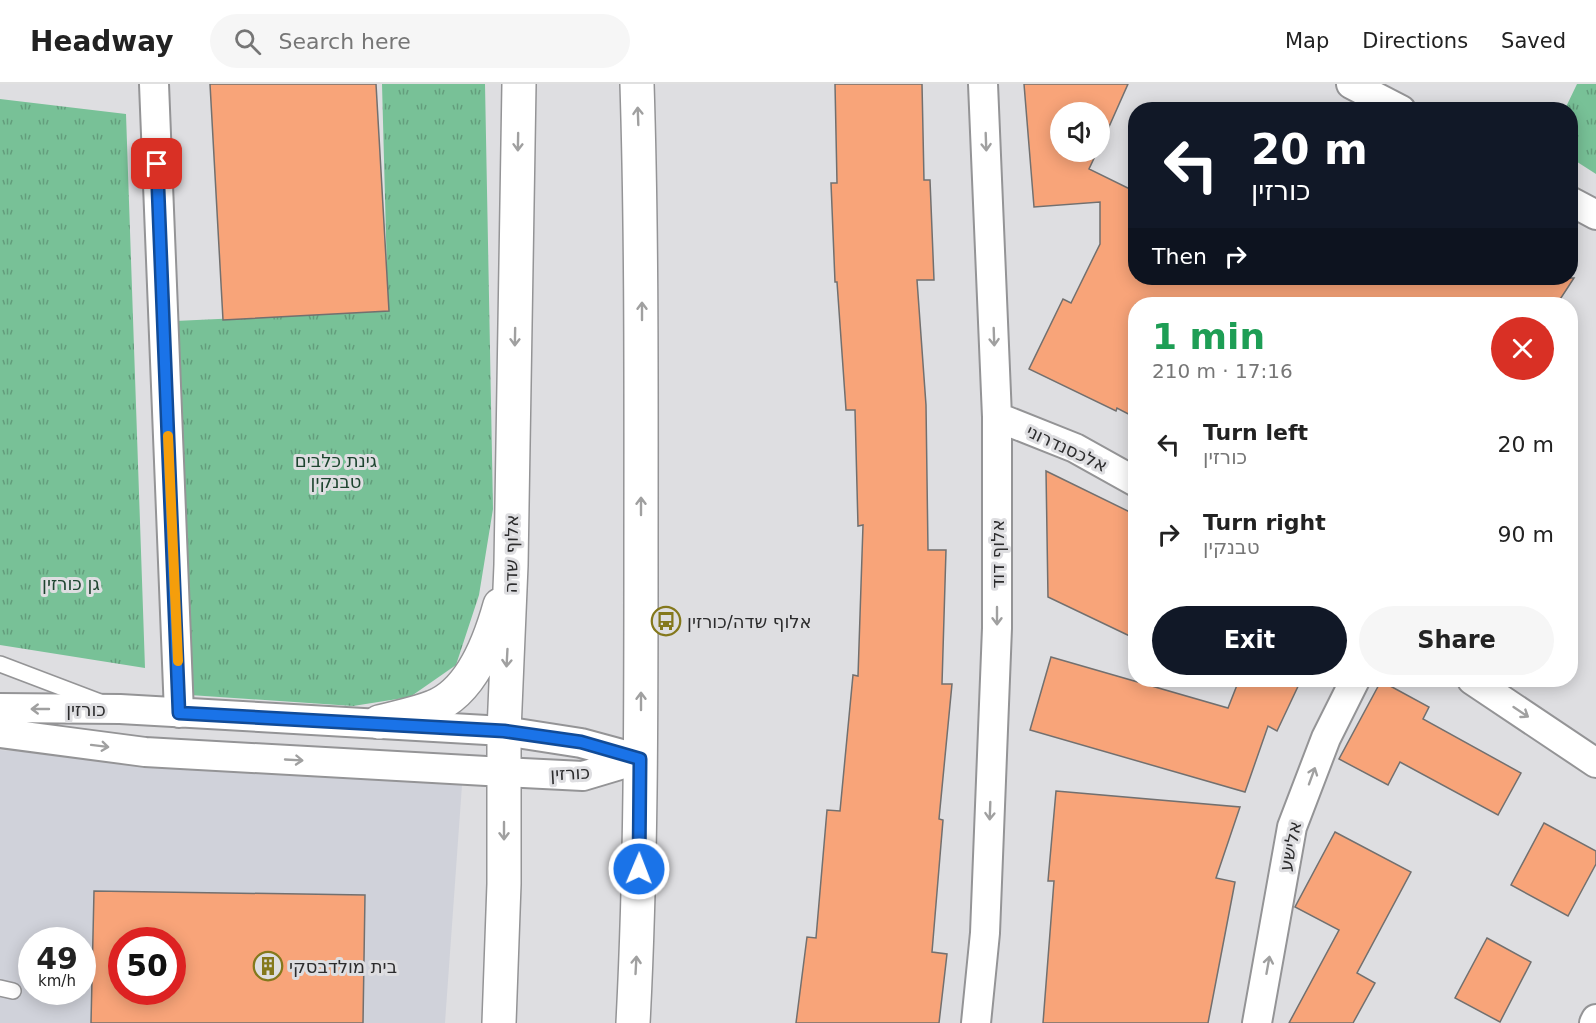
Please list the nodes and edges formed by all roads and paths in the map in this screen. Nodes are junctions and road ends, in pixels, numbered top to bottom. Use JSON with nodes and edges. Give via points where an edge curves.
{"nodes":[{"id":1,"x":154,"y":84,"type":"edge"},
{"id":2,"x":519,"y":84,"type":"edge"},
{"id":3,"x":637,"y":84,"type":"edge"},
{"id":4,"x":983,"y":84,"type":"edge"},
{"id":5,"x":1351,"y":84,"type":"edge"},
{"id":6,"x":1386,"y":102,"type":"edge"},
{"id":7,"x":1578,"y":205,"type":"edge"},
{"id":8,"x":1596,"y":215,"type":"edge"},
{"id":9,"x":997,"y":417,"type":"junction"},
{"id":10,"x":1128,"y":478,"type":"edge"},
{"id":11,"x":512,"y":565,"type":"junction"},
{"id":12,"x":0,"y":664,"type":"edge"},
{"id":13,"x":1352,"y":687,"type":"edge"},
{"id":14,"x":1482,"y":687,"type":"edge"},
{"id":15,"x":0,"y":708,"type":"edge"},
{"id":16,"x":120,"y":709,"type":"junction"},
{"id":17,"x":179,"y":713,"type":"junction"},
{"id":18,"x":379,"y":722,"type":"junction"},
{"id":19,"x":504,"y":731,"type":"junction"},
{"id":20,"x":0,"y":733,"type":"edge"},
{"id":21,"x":640,"y":759,"type":"junction"},
{"id":22,"x":1596,"y":763,"type":"edge"},
{"id":23,"x":504,"y":772,"type":"junction"},
{"id":24,"x":499,"y":1023,"type":"edge"},
{"id":25,"x":633,"y":1023,"type":"edge"},
{"id":26,"x":976,"y":1023,"type":"edge"},
{"id":27,"x":1257,"y":1023,"type":"edge"}],
"edges":[{"from":1,"to":17,"type":"street"},
{"from":2,"to":11,"type":"main road","name":"אלוף שדה","one_way":true},
{"from":21,"to":3,"type":"main road","one_way":true,"via":[[642,254]]},
{"from":4,"to":9,"type":"street","name":"אלוף דוד","one_way":true},
{"from":5,"to":6,"type":"street"},
{"from":7,"to":8,"type":"street"},
{"from":9,"to":10,"type":"street","name":"אלכסנדרוני","via":[[1075,448]]},
{"from":9,"to":26,"type":"street","name":"אלוף דוד","one_way":true,"via":[[997,628],[985,933]]},
{"from":11,"to":18,"type":"main road","via":[[495,623],[462,687],[435,707]]},
{"from":11,"to":19,"type":"main road","name":"אלוף שדה","one_way":true},
{"from":12,"to":16,"type":"lane"},
{"from":27,"to":13,"type":"street","name":"אלישע","one_way":true,"via":[[1292,827],[1326,738]]},
{"from":14,"to":22,"type":"street","one_way":true},
{"from":16,"to":15,"type":"street","name":"כורזין","one_way":true},
{"from":16,"to":17,"type":"street","name":"כורזין"},
{"from":17,"to":18,"type":"street","name":"כורזין"},
{"from":18,"to":19,"type":"street","name":"כורזין"},
{"from":19,"to":21,"type":"street","name":"כורזין","via":[[581,742]]},
{"from":19,"to":23,"type":"main road","name":"אלוף שדה"},
{"from":20,"to":23,"type":"street","name":"כורזין","one_way":true,"via":[[145,752]]},
{"from":21,"to":23,"type":"street","name":"כורזין","via":[[584,776]]},
{"from":25,"to":21,"type":"main road","one_way":true,"via":[[639,913]]},
{"from":23,"to":24,"type":"main road","name":"אלוף שדה","one_way":true}]}
